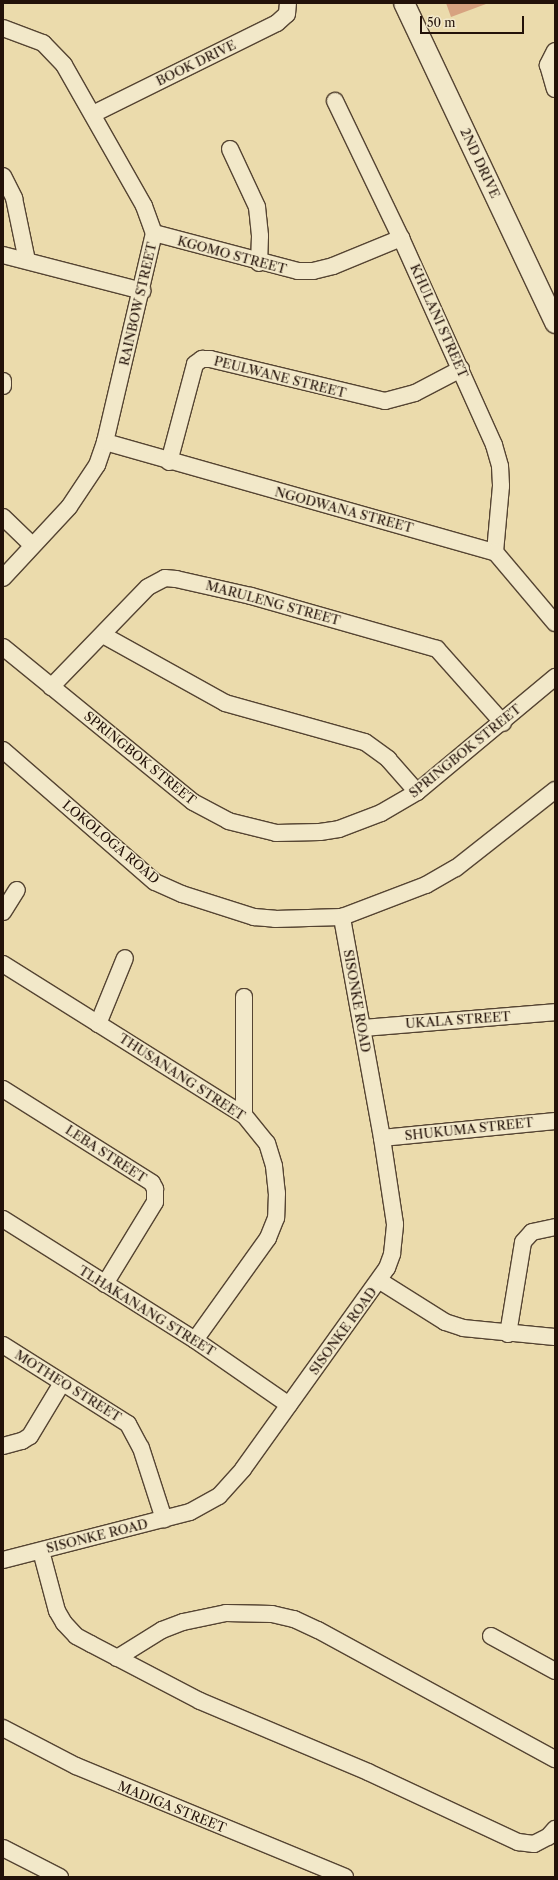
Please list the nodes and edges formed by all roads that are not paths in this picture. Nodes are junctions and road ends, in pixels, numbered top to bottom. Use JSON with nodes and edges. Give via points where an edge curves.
{"nodes":[{"id":1,"x":288,"y":3,"type":"edge"},
{"id":2,"x":404,"y":3,"type":"edge"},
{"id":3,"x":3,"y":28,"type":"edge"},
{"id":4,"x":555,"y":51,"type":"edge"},
{"id":5,"x":555,"y":89,"type":"edge"},
{"id":6,"x":335,"y":101,"type":"dead end"},
{"id":7,"x":93,"y":114,"type":"junction"},
{"id":8,"x":230,"y":150,"type":"dead end"},
{"id":9,"x":3,"y":176,"type":"edge"},
{"id":10,"x":154,"y":233,"type":"junction"},
{"id":11,"x":401,"y":238,"type":"junction"},
{"id":12,"x":3,"y":255,"type":"edge"},
{"id":13,"x":27,"y":261,"type":"junction"},
{"id":14,"x":260,"y":263,"type":"junction"},
{"id":15,"x":142,"y":291,"type":"junction"},
{"id":16,"x":555,"y":323,"type":"edge"},
{"id":17,"x":461,"y":369,"type":"junction"},
{"id":18,"x":3,"y":382,"type":"edge"},
{"id":19,"x":3,"y":386,"type":"edge"},
{"id":20,"x":105,"y":442,"type":"junction"},
{"id":21,"x":169,"y":462,"type":"junction"},
{"id":22,"x":3,"y":517,"type":"edge"},
{"id":23,"x":32,"y":545,"type":"junction"},
{"id":24,"x":495,"y":552,"type":"junction"},
{"id":25,"x":3,"y":578,"type":"edge"},
{"id":26,"x":555,"y":623,"type":"edge"},
{"id":27,"x":103,"y":635,"type":"junction"},
{"id":28,"x":3,"y":647,"type":"edge"},
{"id":29,"x":555,"y":677,"type":"edge"},
{"id":30,"x":51,"y":686,"type":"junction"},
{"id":31,"x":503,"y":723,"type":"junction"},
{"id":32,"x":3,"y":750,"type":"edge"},
{"id":33,"x":555,"y":790,"type":"edge"},
{"id":34,"x":417,"y":792,"type":"junction"},
{"id":35,"x":17,"y":890,"type":"dead end"},
{"id":36,"x":3,"y":912,"type":"edge"},
{"id":37,"x":342,"y":917,"type":"junction"},
{"id":38,"x":125,"y":958,"type":"dead end"},
{"id":39,"x":3,"y":964,"type":"edge"},
{"id":40,"x":244,"y":997,"type":"dead end"},
{"id":41,"x":555,"y":1012,"type":"edge"},
{"id":42,"x":98,"y":1024,"type":"junction"},
{"id":43,"x":362,"y":1028,"type":"junction"},
{"id":44,"x":3,"y":1089,"type":"edge"},
{"id":45,"x":244,"y":1115,"type":"junction"},
{"id":46,"x":555,"y":1121,"type":"edge"},
{"id":47,"x":382,"y":1138,"type":"junction"},
{"id":48,"x":3,"y":1219,"type":"edge"},
{"id":49,"x":555,"y":1228,"type":"edge"},
{"id":50,"x":380,"y":1281,"type":"junction"},
{"id":51,"x":105,"y":1284,"type":"junction"},
{"id":52,"x":508,"y":1334,"type":"junction"},
{"id":53,"x":555,"y":1337,"type":"edge"},
{"id":54,"x":195,"y":1340,"type":"junction"},
{"id":55,"x":3,"y":1345,"type":"edge"},
{"id":56,"x":62,"y":1382,"type":"junction"},
{"id":57,"x":289,"y":1404,"type":"junction"},
{"id":58,"x":3,"y":1446,"type":"edge"},
{"id":59,"x":164,"y":1519,"type":"junction"},
{"id":60,"x":41,"y":1551,"type":"junction"},
{"id":61,"x":3,"y":1560,"type":"edge"},
{"id":62,"x":491,"y":1636,"type":"dead end"},
{"id":63,"x":117,"y":1658,"type":"junction"},
{"id":64,"x":555,"y":1671,"type":"edge"},
{"id":65,"x":3,"y":1728,"type":"edge"},
{"id":66,"x":555,"y":1759,"type":"edge"},
{"id":67,"x":555,"y":1829,"type":"edge"},
{"id":68,"x":3,"y":1848,"type":"edge"},
{"id":69,"x":60,"y":1877,"type":"edge"},
{"id":70,"x":345,"y":1877,"type":"edge"}],
"edges":[{"from":1,"to":7,"type":"street","name":"BOOK DRIVE","via":[[287,14],[277,23]]},
{"from":2,"to":16,"type":"street","name":"2ND DRIVE"},
{"from":3,"to":7,"type":"street","name":"RAINBOW STREET","via":[[33,38],[54,51]]},
{"from":4,"to":5,"type":"street","via":[[548,65]]},
{"from":6,"to":11,"type":"street","name":"KHULANI STREET"},
{"from":7,"to":10,"type":"street","name":"RAINBOW STREET","via":[[144,206]]},
{"from":8,"to":14,"type":"street","via":[[256,207]]},
{"from":9,"to":13,"type":"street","via":[[14,198]]},
{"from":10,"to":14,"type":"street","name":"KGOMO STREET"},
{"from":10,"to":15,"type":"street","name":"RAINBOW STREET"},
{"from":11,"to":14,"type":"street","name":"KGOMO STREET","via":[[333,266],[313,271],[298,271]]},
{"from":11,"to":17,"type":"street","name":"KHULANI STREET"},
{"from":12,"to":13,"type":"street"},
{"from":13,"to":15,"type":"street"},
{"from":15,"to":20,"type":"street","name":"RAINBOW STREET"},
{"from":17,"to":21,"type":"street","name":"PEULWANE STREET","via":[[415,393],[386,401],[202,359],[194,364]]},
{"from":17,"to":24,"type":"street","name":"KHULANI STREET","via":[[494,445],[500,466]]},
{"from":18,"to":19,"type":"street"},
{"from":20,"to":21,"type":"street","name":"NGODWANA STREET"},
{"from":20,"to":23,"type":"street","name":"RAINBOW STREET","via":[[85,487]]},
{"from":21,"to":24,"type":"street","name":"NGODWANA STREET"},
{"from":22,"to":23,"type":"street"},
{"from":23,"to":25,"type":"street","name":"RAINBOW STREET"},
{"from":24,"to":26,"type":"street"},
{"from":27,"to":30,"type":"street","name":"MARULENG STREET"},
{"from":27,"to":31,"type":"street","name":"MARULENG STREET","via":[[156,581],[176,578],[251,596],[437,649]]},
{"from":27,"to":34,"type":"street","via":[[225,703],[365,742],[388,759]]},
{"from":28,"to":30,"type":"street","name":"SPRINGBOK STREET"},
{"from":29,"to":31,"type":"street","name":"SPRINGBOK STREET"},
{"from":30,"to":34,"type":"street","name":"SPRINGBOK STREET","via":[[193,802],[228,821],[251,828],[276,833],[340,829],[381,814]]},
{"from":31,"to":34,"type":"street","name":"SPRINGBOK STREET"},
{"from":32,"to":37,"type":"street","name":"LOKOLOGA ROAD","via":[[155,882],[182,894],[254,917],[275,920]]},
{"from":33,"to":37,"type":"street","name":"LOKOLOGA ROAD","via":[[456,868],[426,884]]},
{"from":35,"to":36,"type":"street"},
{"from":37,"to":43,"type":"street","name":"SISONKE ROAD"},
{"from":38,"to":42,"type":"street"},
{"from":39,"to":42,"type":"street","name":"THUSANANG STREET"},
{"from":40,"to":45,"type":"street"},
{"from":41,"to":43,"type":"street","name":"UKALA STREET"},
{"from":42,"to":45,"type":"street","name":"THUSANANG STREET"},
{"from":43,"to":47,"type":"street","name":"SISONKE ROAD"},
{"from":44,"to":51,"type":"street","name":"LEBA STREET","via":[[152,1183],[155,1202]]},
{"from":45,"to":54,"type":"street","name":"THUSANANG STREET","via":[[267,1143],[274,1166],[276,1218],[256,1258]]},
{"from":46,"to":47,"type":"street","name":"SHUKUMA STREET"},
{"from":47,"to":50,"type":"street","name":"SISONKE ROAD","via":[[395,1224],[392,1254]]},
{"from":48,"to":51,"type":"street","name":"TLHAKANANG STREET"},
{"from":49,"to":52,"type":"street","via":[[532,1232],[523,1242]]},
{"from":50,"to":52,"type":"street","via":[[445,1322],[463,1328]]},
{"from":50,"to":57,"type":"street","name":"SISONKE ROAD"},
{"from":51,"to":54,"type":"street","name":"TLHAKANANG STREET"},
{"from":52,"to":53,"type":"street"},
{"from":54,"to":57,"type":"street","name":"TLHAKANANG STREET"},
{"from":55,"to":56,"type":"street","name":"MOTHEO STREET"},
{"from":56,"to":58,"type":"street","via":[[30,1436]]},
{"from":56,"to":59,"type":"street","name":"MOTHEO STREET","via":[[128,1424],[141,1448]]},
{"from":57,"to":59,"type":"street","name":"SISONKE ROAD","via":[[243,1469],[219,1496],[190,1512]]},
{"from":59,"to":60,"type":"street","name":"SISONKE ROAD"},
{"from":60,"to":61,"type":"street","name":"SISONKE ROAD"},
{"from":60,"to":63,"type":"street","via":[[51,1594],[64,1623],[76,1636]]},
{"from":62,"to":64,"type":"street"},
{"from":63,"to":66,"type":"street","via":[[162,1630],[183,1622],[226,1613],[272,1614],[294,1619]]},
{"from":63,"to":67,"type":"street","via":[[200,1701],[368,1772],[518,1842],[534,1844],[548,1837]]},
{"from":65,"to":70,"type":"street","name":"MADIGA STREET","via":[[83,1769]]},
{"from":68,"to":69,"type":"street"}]}
